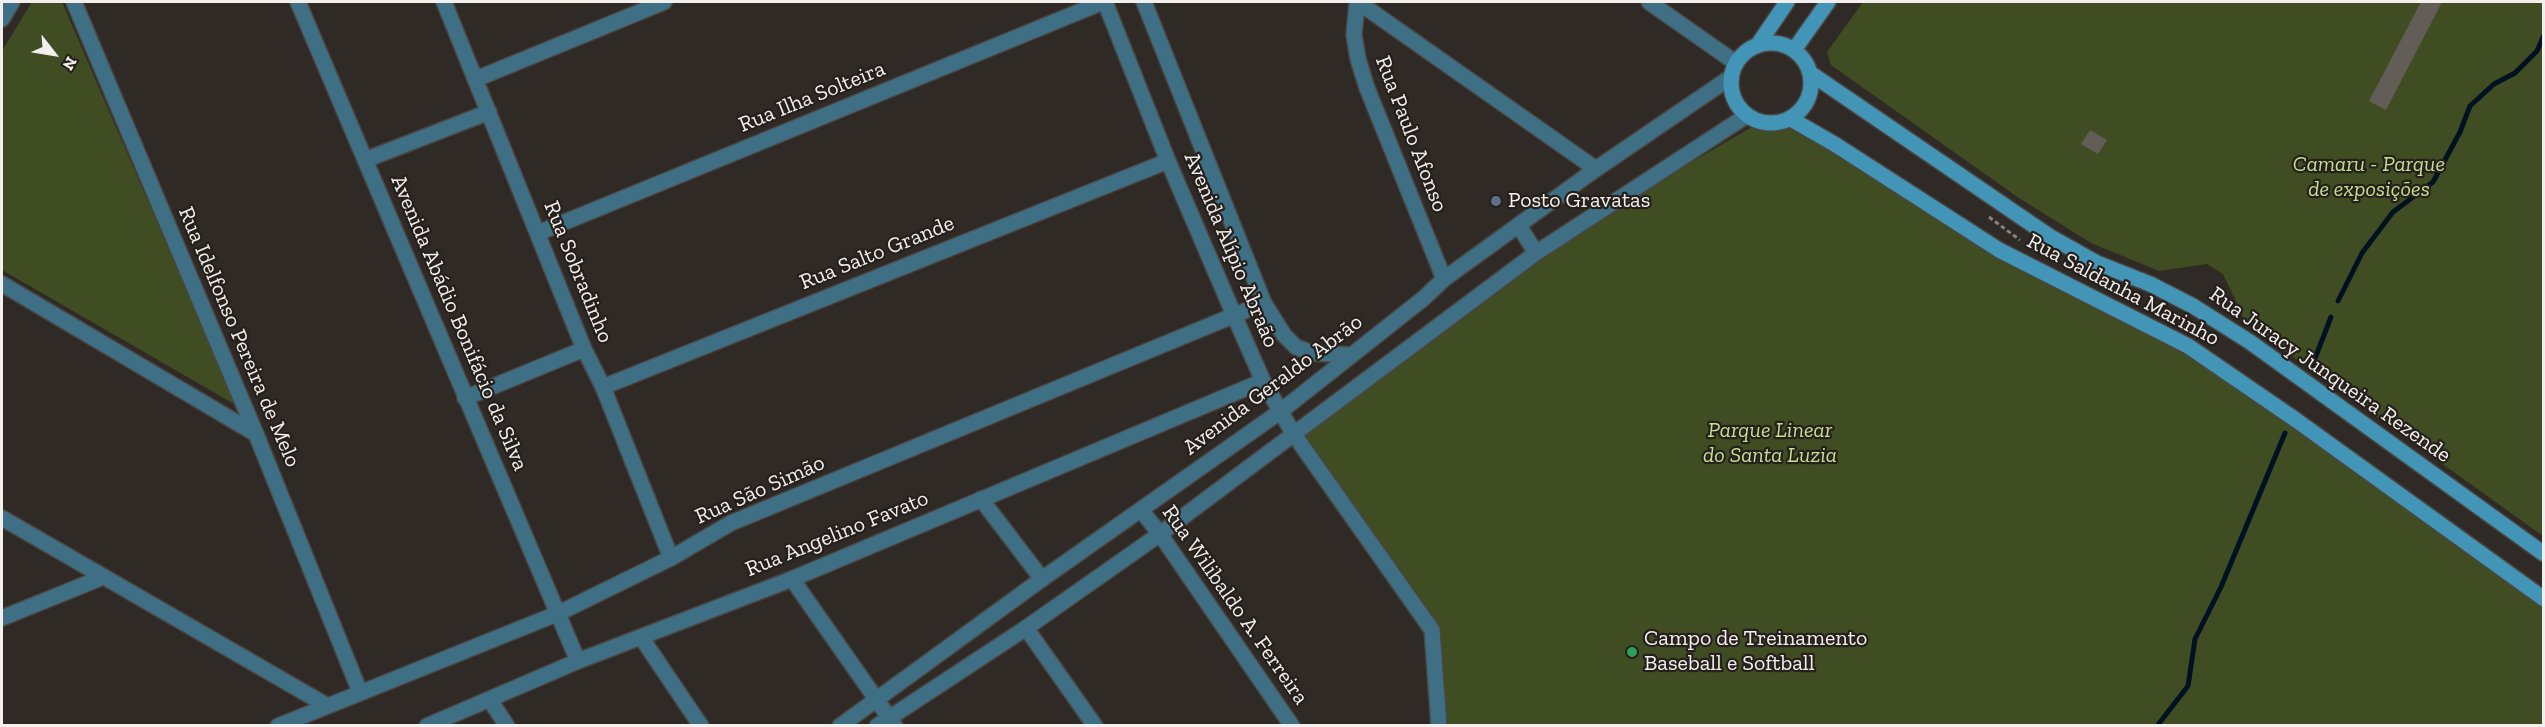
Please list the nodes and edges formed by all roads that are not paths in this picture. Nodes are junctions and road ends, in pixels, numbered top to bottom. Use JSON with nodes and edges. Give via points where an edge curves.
{"nodes":[{"id":1,"x":12,"y":2,"type":"edge"},
{"id":2,"x":74,"y":2,"type":"edge"},
{"id":3,"x":298,"y":2,"type":"edge"},
{"id":4,"x":444,"y":2,"type":"edge"},
{"id":5,"x":664,"y":2,"type":"edge"},
{"id":6,"x":1104,"y":2,"type":"edge"},
{"id":7,"x":1144,"y":2,"type":"edge"},
{"id":8,"x":1357,"y":2,"type":"edge"},
{"id":9,"x":1649,"y":2,"type":"edge"},
{"id":10,"x":1787,"y":2,"type":"edge"},
{"id":11,"x":1827,"y":2,"type":"edge"},
{"id":12,"x":2,"y":19,"type":"edge"},
{"id":13,"x":1757,"y":46,"type":"junction"},
{"id":14,"x":1794,"y":50,"type":"junction"},
{"id":15,"x":1734,"y":70,"type":"junction"},
{"id":16,"x":1810,"y":73,"type":"junction"},
{"id":17,"x":476,"y":79,"type":"junction"},
{"id":18,"x":489,"y":112,"type":"junction"},
{"id":19,"x":1746,"y":116,"type":"junction"},
{"id":20,"x":1791,"y":119,"type":"junction"},
{"id":21,"x":365,"y":160,"type":"junction"},
{"id":22,"x":1168,"y":161,"type":"junction"},
{"id":23,"x":1596,"y":169,"type":"junction"},
{"id":24,"x":1519,"y":226,"type":"junction"},
{"id":25,"x":538,"y":233,"type":"junction"},
{"id":26,"x":1536,"y":252,"type":"junction"},
{"id":27,"x":1444,"y":279,"type":"junction"},
{"id":28,"x":2,"y":284,"type":"edge"},
{"id":29,"x":1264,"y":303,"type":"junction"},
{"id":30,"x":1234,"y":315,"type":"junction"},
{"id":31,"x":584,"y":349,"type":"junction"},
{"id":32,"x":1351,"y":355,"type":"junction"},
{"id":33,"x":1263,"y":381,"type":"junction"},
{"id":34,"x":603,"y":387,"type":"junction"},
{"id":35,"x":465,"y":398,"type":"junction"},
{"id":36,"x":1281,"y":411,"type":"junction"},
{"id":37,"x":1293,"y":433,"type":"junction"},
{"id":38,"x":256,"y":434,"type":"junction"},
{"id":39,"x":981,"y":499,"type":"junction"},
{"id":40,"x":1141,"y":510,"type":"junction"},
{"id":41,"x":2,"y":518,"type":"edge"},
{"id":42,"x":1160,"y":534,"type":"junction"},
{"id":43,"x":2544,"y":554,"type":"edge"},
{"id":44,"x":671,"y":558,"type":"junction"},
{"id":45,"x":103,"y":577,"type":"junction"},
{"id":46,"x":792,"y":579,"type":"junction"},
{"id":47,"x":1042,"y":579,"type":"junction"},
{"id":48,"x":2544,"y":599,"type":"edge"},
{"id":49,"x":559,"y":613,"type":"junction"},
{"id":50,"x":2,"y":618,"type":"edge"},
{"id":51,"x":1026,"y":628,"type":"junction"},
{"id":52,"x":641,"y":637,"type":"junction"},
{"id":53,"x":578,"y":661,"type":"junction"},
{"id":54,"x":360,"y":692,"type":"junction"},
{"id":55,"x":490,"y":700,"type":"junction"},
{"id":56,"x":877,"y":700,"type":"junction"},
{"id":57,"x":326,"y":705,"type":"junction"},
{"id":58,"x":887,"y":723,"type":"edge"},
{"id":59,"x":278,"y":726,"type":"edge"},
{"id":60,"x":428,"y":726,"type":"edge"},
{"id":61,"x":507,"y":726,"type":"edge"},
{"id":62,"x":701,"y":726,"type":"edge"},
{"id":63,"x":840,"y":726,"type":"edge"},
{"id":64,"x":1095,"y":726,"type":"edge"},
{"id":65,"x":1292,"y":726,"type":"edge"},
{"id":66,"x":1439,"y":726,"type":"edge"}],
"edges":[{"from":1,"to":12,"type":"street"},
{"from":2,"to":38,"type":"street","name":"Rua Idelfonso Pereira de Melo"},
{"from":3,"to":21,"type":"street","name":"Avenida Abádio Bonifácio da Silva"},
{"from":4,"to":17,"type":"street","name":"Rua Sobradinho"},
{"from":5,"to":17,"type":"street"},
{"from":6,"to":22,"type":"street","name":"Avenida Alípio Abraão"},
{"from":6,"to":25,"type":"street","name":"Rua Ilha Solteira"},
{"from":7,"to":29,"type":"street","name":"Avenida Alípio Abraão"},
{"from":8,"to":23,"type":"street"},
{"from":8,"to":27,"type":"street","name":"Rua Paulo Afonso","via":[[1354,35],[1366,88]]},
{"from":9,"to":15,"type":"street"},
{"from":10,"to":13,"type":"main road","name":"Avenida Geraldo Abrão"},
{"from":11,"to":14,"type":"main road"},
{"from":13,"to":14,"type":"main road","via":[[1772,43]]},
{"from":13,"to":15,"type":"main road","name":"Avenida Geraldo Abrão","via":[[1748,50]]},
{"from":14,"to":16,"type":"main road"},
{"from":15,"to":19,"type":"main road","via":[[1733,98]]},
{"from":15,"to":23,"type":"street","name":"Avenida Geraldo Abrão"},
{"from":16,"to":20,"type":"main road","via":[[1809,98]]},
{"from":16,"to":43,"type":"main road","name":"Rua Juracy Junqueira Rezende","via":[[2049,236],[2097,263],[2193,306],[2250,342]]},
{"from":17,"to":18,"type":"street","name":"Rua Sobradinho"},
{"from":18,"to":21,"type":"street"},
{"from":18,"to":25,"type":"street","name":"Rua Sobradinho"},
{"from":19,"to":20,"type":"main road","via":[[1764,124]]},
{"from":19,"to":26,"type":"street"},
{"from":20,"to":48,"type":"main road","name":"Rua Saldanha Marinho","via":[[1999,250],[2188,346]]},
{"from":21,"to":35,"type":"street","name":"Avenida Abádio Bonifácio da Silva"},
{"from":22,"to":30,"type":"street","name":"Avenida Alípio Abraão"},
{"from":22,"to":34,"type":"street","name":"Rua Salto Grande"},
{"from":23,"to":24,"type":"street","name":"Avenida Geraldo Abrão"},
{"from":24,"to":26,"type":"street"},
{"from":24,"to":27,"type":"street","name":"Avenida Geraldo Abrão"},
{"from":25,"to":31,"type":"street","name":"Rua Sobradinho"},
{"from":26,"to":37,"type":"street"},
{"from":27,"to":32,"type":"street","name":"Avenida Geraldo Abrão"},
{"from":28,"to":38,"type":"street"},
{"from":29,"to":30,"type":"street","name":"Rua São Simão"},
{"from":29,"to":32,"type":"street","name":"Avenida Alípio Abraão","via":[[1296,347],[1312,353]]},
{"from":30,"to":33,"type":"street","name":"Avenida Alípio Abraão"},
{"from":30,"to":44,"type":"street","name":"Rua São Simão","via":[[731,523]]},
{"from":31,"to":34,"type":"street","name":"Rua Sobradinho"},
{"from":31,"to":35,"type":"street"},
{"from":32,"to":36,"type":"street","name":"Avenida Geraldo Abrão"},
{"from":33,"to":36,"type":"street","name":"Avenida Alípio Abraão"},
{"from":33,"to":39,"type":"street","name":"Rua Angelino Favato"},
{"from":34,"to":44,"type":"street","name":"Rua Sobradinho"},
{"from":35,"to":49,"type":"street","name":"Avenida Abádio Bonifácio da Silva"},
{"from":36,"to":37,"type":"street","name":"Avenida Alípio Abraão"},
{"from":36,"to":40,"type":"street","name":"Avenida Geraldo Abrão"},
{"from":37,"to":42,"type":"street"},
{"from":37,"to":66,"type":"street","name":"Avenida Alípio Abraão","via":[[1432,630]]},
{"from":38,"to":54,"type":"street","name":"Rua Idelfonso Pereira de Melo"},
{"from":39,"to":46,"type":"street","name":"Rua Angelino Favato"},
{"from":39,"to":47,"type":"street"},
{"from":40,"to":42,"type":"street","name":"Rua Wilibaldo A. Ferreira"},
{"from":40,"to":47,"type":"street","name":"Avenida Geraldo Abrão"},
{"from":41,"to":45,"type":"street"},
{"from":42,"to":51,"type":"street"},
{"from":42,"to":65,"type":"street","name":"Rua Wilibaldo A. Ferreira"},
{"from":44,"to":49,"type":"street","name":"Rua São Simão"},
{"from":45,"to":50,"type":"street"},
{"from":45,"to":57,"type":"street"},
{"from":46,"to":52,"type":"street","name":"Rua Angelino Favato"},
{"from":46,"to":56,"type":"street"},
{"from":47,"to":56,"type":"street","name":"Avenida Geraldo Abrão"},
{"from":49,"to":53,"type":"street","name":"Avenida Abádio Bonifácio da Silva"},
{"from":49,"to":54,"type":"street","name":"Rua São Simão"},
{"from":51,"to":58,"type":"street"},
{"from":51,"to":64,"type":"street"},
{"from":52,"to":53,"type":"street","name":"Rua Angelino Favato"},
{"from":52,"to":62,"type":"street"},
{"from":53,"to":55,"type":"street","name":"Rua Angelino Favato"},
{"from":54,"to":57,"type":"street","name":"Rua São Simão"},
{"from":55,"to":60,"type":"street","name":"Rua Angelino Favato"},
{"from":55,"to":61,"type":"street"},
{"from":56,"to":58,"type":"street"},
{"from":56,"to":63,"type":"street","name":"Avenida Geraldo Abrão"},
{"from":57,"to":59,"type":"street","name":"Rua São Simão"}]}
